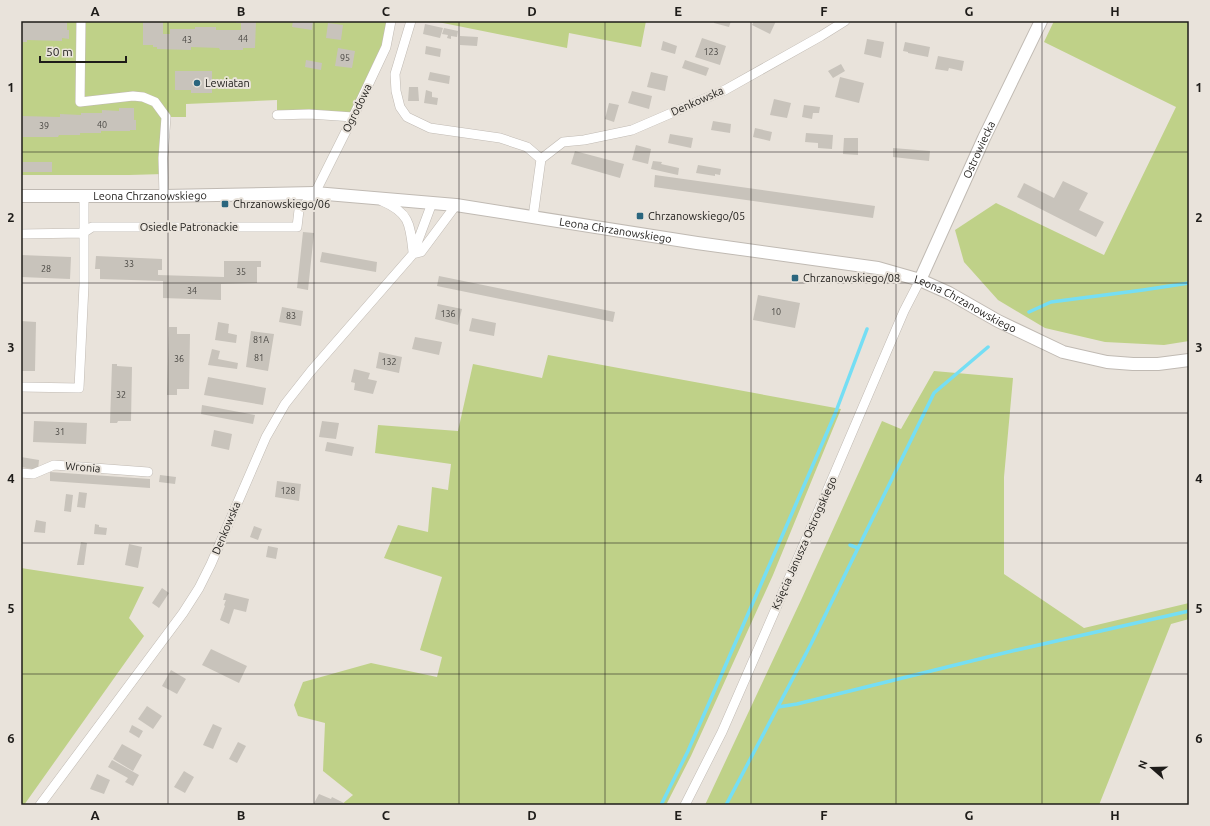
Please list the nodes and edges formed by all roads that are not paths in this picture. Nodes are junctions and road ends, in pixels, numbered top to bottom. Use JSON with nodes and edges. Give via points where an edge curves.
{"nodes":[{"id":1,"x":80,"y":21,"type":"edge"},
{"id":2,"x":391,"y":21,"type":"edge"},
{"id":3,"x":411,"y":21,"type":"edge"},
{"id":4,"x":845,"y":21,"type":"edge"},
{"id":5,"x":1041,"y":21,"type":"edge"},
{"id":6,"x":277,"y":114,"type":"dead end"},
{"id":7,"x":353,"y":117,"type":"junction"},
{"id":8,"x":541,"y":159,"type":"junction"},
{"id":9,"x":315,"y":193,"type":"junction"},
{"id":10,"x":21,"y":196,"type":"edge"},
{"id":11,"x":84,"y":196,"type":"junction"},
{"id":12,"x":164,"y":196,"type":"junction"},
{"id":13,"x":376,"y":198,"type":"junction"},
{"id":14,"x":432,"y":203,"type":"junction"},
{"id":15,"x":456,"y":205,"type":"junction"},
{"id":16,"x":533,"y":217,"type":"junction"},
{"id":17,"x":297,"y":227,"type":"joint"},
{"id":18,"x":21,"y":234,"type":"edge"},
{"id":19,"x":84,"y":234,"type":"junction"},
{"id":20,"x":413,"y":254,"type":"junction"},
{"id":21,"x":920,"y":280,"type":"junction"},
{"id":22,"x":1189,"y":360,"type":"edge"},
{"id":23,"x":21,"y":387,"type":"edge"},
{"id":24,"x":148,"y":472,"type":"dead end"},
{"id":25,"x":21,"y":473,"type":"edge"},
{"id":26,"x":40,"y":805,"type":"edge"},
{"id":27,"x":685,"y":805,"type":"edge"}],
"edges":[{"from":1,"to":12,"type":"street","via":[[80,102],[143,97],[156,102],[166,117]]},
{"from":2,"to":7,"type":"street","name":"Ogrodowa","via":[[386,47]]},
{"from":3,"to":8,"type":"street","via":[[395,74],[400,106],[407,117],[430,128],[500,138],[527,147]]},
{"from":4,"to":8,"type":"street","name":"Denkowska","via":[[725,90],[632,130],[563,142]]},
{"from":5,"to":21,"type":"street","name":"Ostrowiecka","via":[[984,138]]},
{"from":6,"to":7,"type":"street"},
{"from":7,"to":9,"type":"street","name":"Ogrodowa"},
{"from":8,"to":16,"type":"street"},
{"from":9,"to":12,"type":"street","name":"Leona Chrzanowskiego"},
{"from":9,"to":13,"type":"street","name":"Leona Chrzanowskiego"},
{"from":9,"to":17,"type":"street","name":"Ogrodowa","via":[[299,210]]},
{"from":10,"to":11,"type":"street","name":"Leona Chrzanowskiego"},
{"from":11,"to":12,"type":"street","name":"Leona Chrzanowskiego"},
{"from":11,"to":19,"type":"street"},
{"from":13,"to":14,"type":"street","name":"Leona Chrzanowskiego"},
{"from":13,"to":20,"type":"street","via":[[394,206],[407,220]]},
{"from":14,"to":15,"type":"street","name":"Leona Chrzanowskiego"},
{"from":14,"to":20,"type":"street","name":"Denkowska"},
{"from":15,"to":16,"type":"street","name":"Leona Chrzanowskiego"},
{"from":15,"to":20,"type":"street","name":"Denkowska","via":[[421,252]]},
{"from":16,"to":21,"type":"street","name":"Leona Chrzanowskiego","via":[[791,257],[850,263]]},
{"from":17,"to":19,"type":"street","name":"Osiedle Patronackie","via":[[92,227]]},
{"from":18,"to":19,"type":"street","name":"Osiedle Patronackie"},
{"from":19,"to":23,"type":"street","via":[[79,388]]},
{"from":20,"to":26,"type":"street","name":"Denkowska","via":[[311,370],[285,404],[266,437],[199,588]]},
{"from":21,"to":22,"type":"street","name":"Leona Chrzanowskiego","via":[[1063,352],[1127,364]]},
{"from":21,"to":27,"type":"street","name":"Księcia Janusza Ostrogskiego","via":[[904,311],[722,732]]},
{"from":24,"to":25,"type":"street","name":"Wronia","via":[[54,465],[33,474]]}]}
